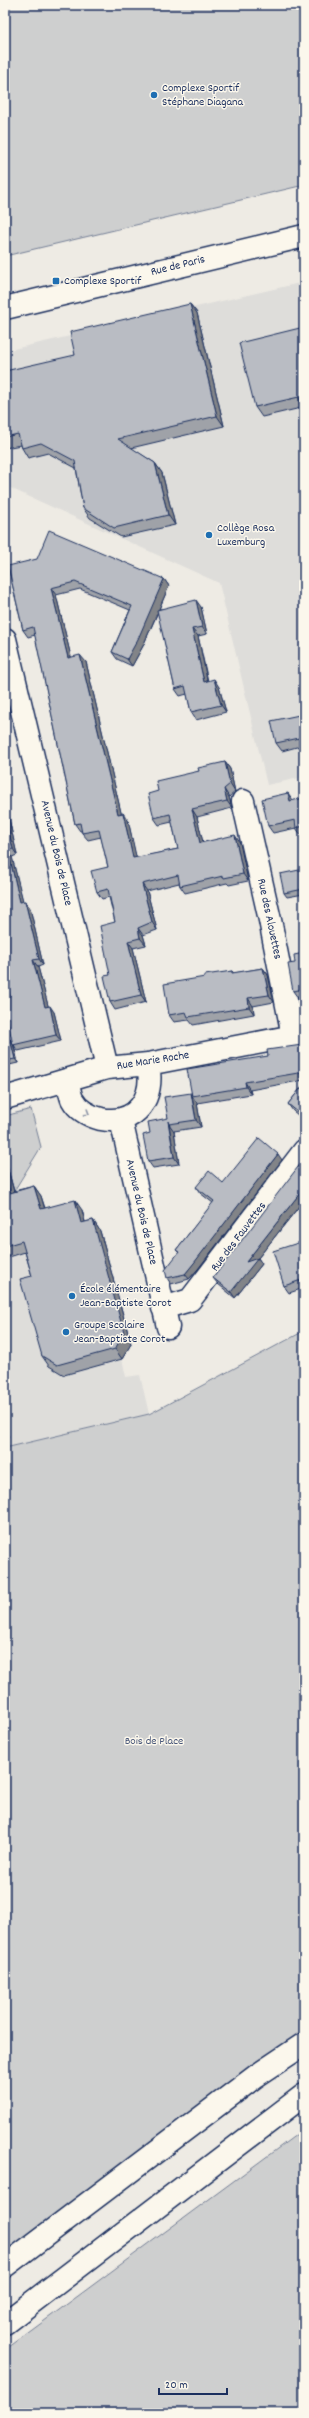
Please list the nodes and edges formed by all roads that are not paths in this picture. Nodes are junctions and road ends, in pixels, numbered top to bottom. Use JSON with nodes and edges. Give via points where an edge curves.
{"nodes":[{"id":1,"x":304,"y":236,"type":"edge"},
{"id":2,"x":5,"y":308,"type":"edge"},
{"id":3,"x":5,"y":642,"type":"edge"},
{"id":4,"x":243,"y":801,"type":"dead end"},
{"id":5,"x":299,"y":1035,"type":"edge"},
{"id":6,"x":148,"y":1064,"type":"junction"},
{"id":7,"x":107,"y":1068,"type":"junction"},
{"id":8,"x":67,"y":1081,"type":"junction"},
{"id":9,"x":5,"y":1098,"type":"edge"},
{"id":10,"x":121,"y":1120,"type":"junction"},
{"id":11,"x":304,"y":1151,"type":"edge"},
{"id":12,"x":166,"y":1317,"type":"joint"},
{"id":13,"x":304,"y":2044,"type":"edge"},
{"id":14,"x":304,"y":2095,"type":"edge"},
{"id":15,"x":5,"y":2266,"type":"edge"},
{"id":16,"x":5,"y":2323,"type":"edge"}],
"edges":[{"from":1,"to":2,"type":"street","name":"Rue de Paris"},
{"from":3,"to":7,"type":"street","name":"Avenue du Bois de Place"},
{"from":4,"to":5,"type":"street","name":"Rue des Alouettes"},
{"from":5,"to":6,"type":"street","name":"Rue Marie Roche"},
{"from":6,"to":7,"type":"street","name":"Rue Marie Roche"},
{"from":6,"to":10,"type":"street","via":[[150,1075],[147,1095],[136,1112]]},
{"from":7,"to":8,"type":"street","name":"Rue Marie Roche"},
{"from":8,"to":9,"type":"street","name":"Rue Marie Roche"},
{"from":8,"to":10,"type":"street","one_way":true,"via":[[72,1098],[87,1114]]},
{"from":10,"to":12,"type":"street","name":"Avenue du Bois de Place"},
{"from":11,"to":12,"type":"street","name":"Rue des Fauvettes","via":[[190,1300]]},
{"from":13,"to":15,"type":"street","via":[[256,2076]]},
{"from":14,"to":16,"type":"street"}]}
